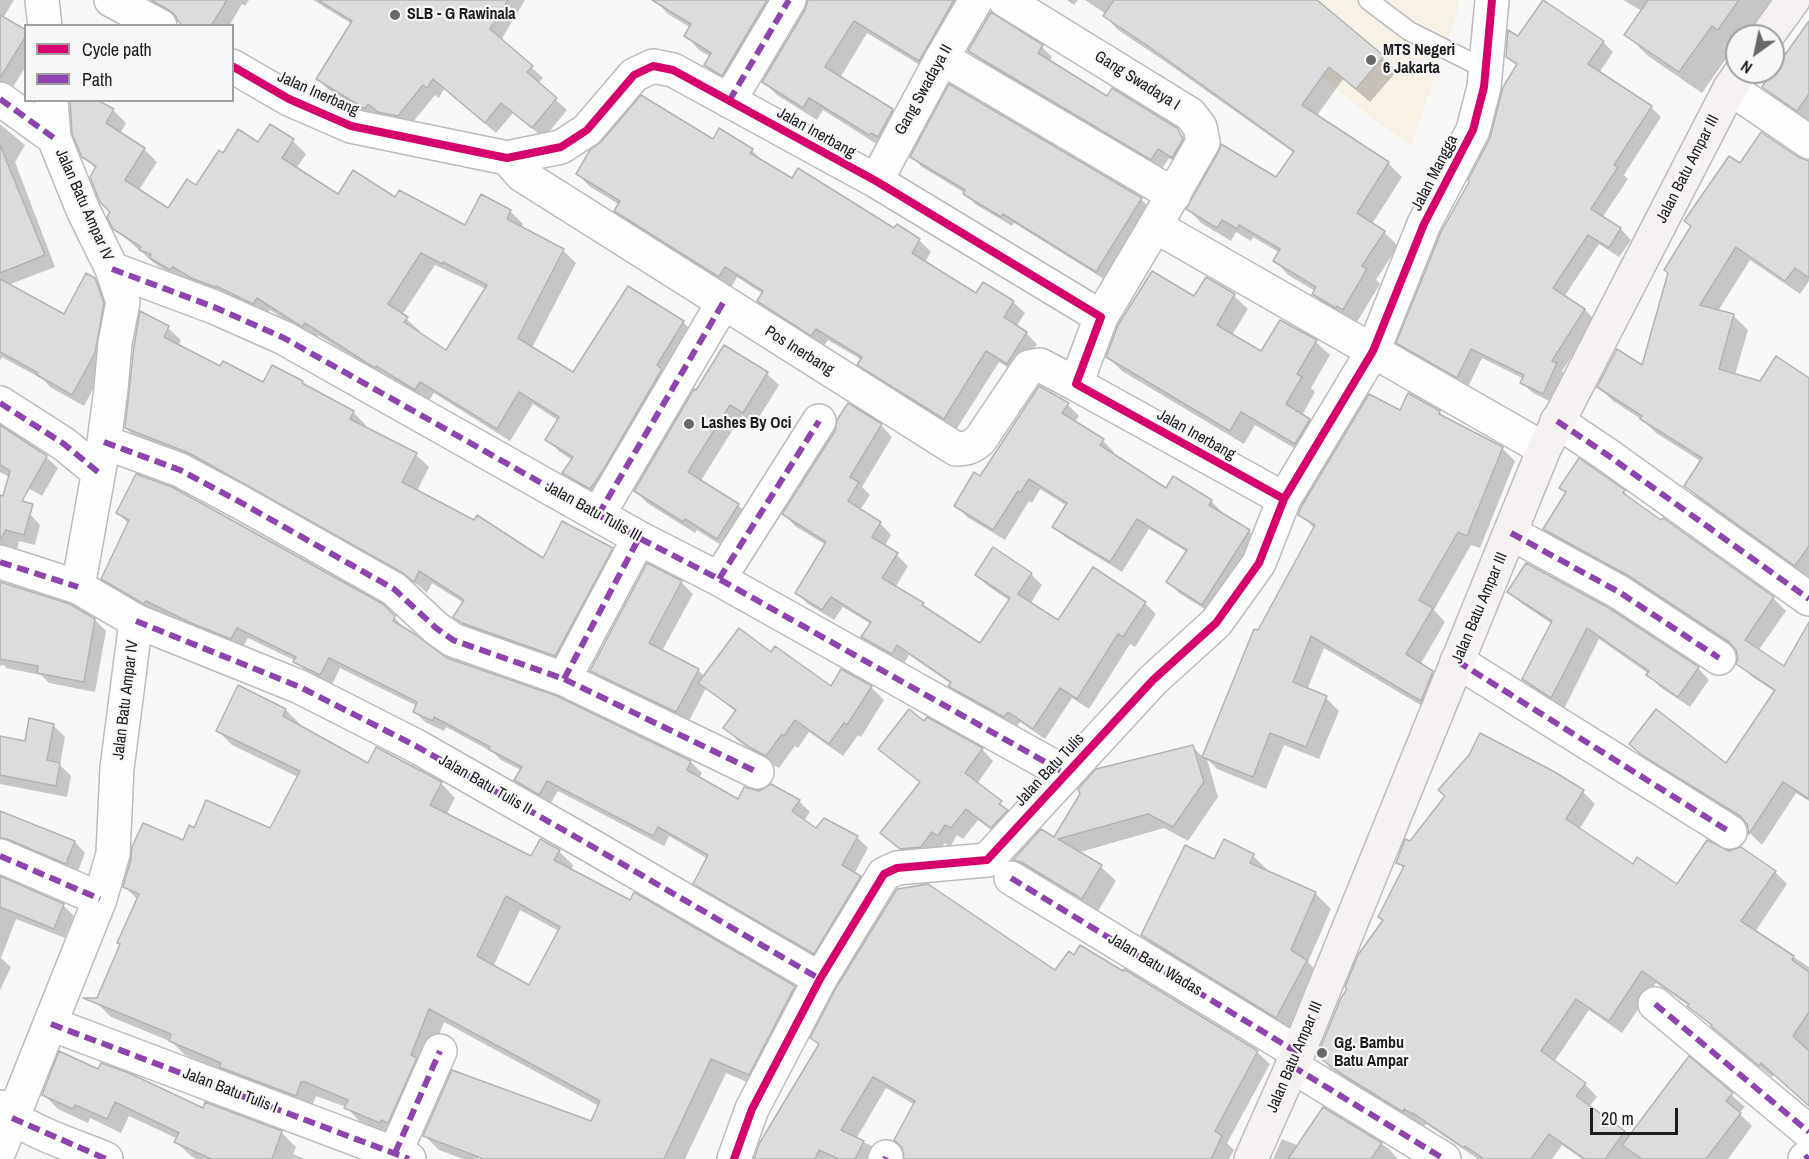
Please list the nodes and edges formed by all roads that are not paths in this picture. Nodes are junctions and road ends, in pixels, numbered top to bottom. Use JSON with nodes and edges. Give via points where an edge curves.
{"nodes":[{"id":1,"x":42,"y":0,"type":"edge"},
{"id":2,"x":111,"y":0,"type":"edge"},
{"id":3,"x":789,"y":0,"type":"edge"},
{"id":4,"x":976,"y":0,"type":"edge"},
{"id":5,"x":1005,"y":0,"type":"edge"},
{"id":6,"x":1368,"y":0,"type":"edge"},
{"id":7,"x":1492,"y":0,"type":"edge"},
{"id":8,"x":1793,"y":0,"type":"edge"},
{"id":9,"x":45,"y":24,"type":"edge"},
{"id":10,"x":156,"y":24,"type":"edge"},
{"id":11,"x":1776,"y":24,"type":"edge"},
{"id":12,"x":942,"y":58,"type":"junction"},
{"id":13,"x":234,"y":67,"type":"edge"},
{"id":14,"x":1485,"y":69,"type":"junction"},
{"id":15,"x":1733,"y":84,"type":"edge"},
{"id":16,"x":1740,"y":84,"type":"edge"},
{"id":17,"x":0,"y":99,"type":"edge"},
{"id":18,"x":729,"y":101,"type":"junction"},
{"id":19,"x":51,"y":102,"type":"edge"},
{"id":20,"x":54,"y":138,"type":"junction"},
{"id":21,"x":1809,"y":142,"type":"edge"},
{"id":22,"x":507,"y":158,"type":"junction"},
{"id":23,"x":876,"y":182,"type":"junction"},
{"id":24,"x":1174,"y":195,"type":"junction"},
{"id":25,"x":1155,"y":226,"type":"junction"},
{"id":26,"x":112,"y":269,"type":"junction"},
{"id":27,"x":723,"y":303,"type":"junction"},
{"id":28,"x":1101,"y":317,"type":"junction"},
{"id":29,"x":1372,"y":351,"type":"junction"},
{"id":30,"x":1076,"y":384,"type":"junction"},
{"id":31,"x":0,"y":403,"type":"edge"},
{"id":32,"x":819,"y":421,"type":"dead end"},
{"id":33,"x":1551,"y":435,"type":"junction"},
{"id":34,"x":101,"y":457,"type":"junction"},
{"id":35,"x":1284,"y":499,"type":"junction"},
{"id":36,"x":598,"y":515,"type":"junction"},
{"id":37,"x":1511,"y":533,"type":"junction"},
{"id":38,"x":639,"y":538,"type":"junction"},
{"id":39,"x":0,"y":562,"type":"edge"},
{"id":40,"x":719,"y":579,"type":"junction"},
{"id":41,"x":78,"y":587,"type":"junction"},
{"id":42,"x":1809,"y":598,"type":"edge"},
{"id":43,"x":136,"y":621,"type":"junction"},
{"id":44,"x":1719,"y":658,"type":"dead end"},
{"id":45,"x":1457,"y":661,"type":"junction"},
{"id":46,"x":564,"y":679,"type":"junction"},
{"id":47,"x":757,"y":772,"type":"dead end"},
{"id":48,"x":1065,"y":773,"type":"junction"},
{"id":49,"x":1731,"y":832,"type":"dead end"},
{"id":50,"x":0,"y":856,"type":"edge"},
{"id":51,"x":1011,"y":878,"type":"dead end"},
{"id":52,"x":100,"y":899,"type":"junction"},
{"id":53,"x":820,"y":980,"type":"junction"},
{"id":54,"x":1655,"y":1004,"type":"dead end"},
{"id":55,"x":51,"y":1024,"type":"junction"},
{"id":56,"x":440,"y":1051,"type":"dead end"},
{"id":57,"x":1295,"y":1059,"type":"junction"},
{"id":58,"x":6,"y":1113,"type":"edge"},
{"id":59,"x":1809,"y":1132,"type":"edge"},
{"id":60,"x":0,"y":1149,"type":"edge"},
{"id":61,"x":402,"y":1156,"type":"edge"},
{"id":62,"x":1809,"y":1156,"type":"edge"},
{"id":63,"x":106,"y":1159,"type":"edge"},
{"id":64,"x":734,"y":1159,"type":"edge"},
{"id":65,"x":1251,"y":1159,"type":"edge"},
{"id":66,"x":1444,"y":1159,"type":"edge"},
{"id":67,"x":1805,"y":1159,"type":"edge"}],
"edges":[{"from":1,"to":9,"type":"street"},
{"from":2,"to":10,"type":"street"},
{"from":3,"to":18,"type":"street"},
{"from":4,"to":12,"type":"street","name":"Gang Swadaya II"},
{"from":5,"to":24,"type":"street","name":"Gang Swadaya I","via":[[1190,114],[1200,127],[1203,142]]},
{"from":6,"to":14,"type":"lane","via":[[1409,31]]},
{"from":7,"to":14,"type":"street","name":"Jalan Mangga"},
{"from":8,"to":11,"type":"street"},
{"from":12,"to":23,"type":"street","name":"Gang Swadaya II"},
{"from":12,"to":24,"type":"street"},
{"from":13,"to":22,"type":"street","name":"Jalan Inerbang","via":[[289,99],[351,126]]},
{"from":14,"to":29,"type":"street","name":"Jalan Mangga","via":[[1473,130],[1424,224]]},
{"from":15,"to":33,"type":"street","name":"Jalan Batu Ampar III"},
{"from":16,"to":21,"type":"street"},
{"from":17,"to":20,"type":"street"},
{"from":18,"to":22,"type":"street","name":"Jalan Inerbang","via":[[673,70],[653,66],[634,75],[587,130],[561,147]]},
{"from":18,"to":23,"type":"street","name":"Jalan Inerbang"},
{"from":19,"to":20,"type":"street","name":"Jalan Batu Ampar IV"},
{"from":20,"to":26,"type":"street","name":"Jalan Batu Ampar IV"},
{"from":22,"to":27,"type":"street","name":"Pos Inerbang","via":[[522,175]]},
{"from":23,"to":28,"type":"street","name":"Jalan Inerbang"},
{"from":24,"to":25,"type":"street","name":"Gang Swadaya I"},
{"from":25,"to":28,"type":"street"},
{"from":25,"to":29,"type":"street"},
{"from":26,"to":34,"type":"street","name":"Jalan Batu Ampar IV","via":[[123,302]]},
{"from":26,"to":36,"type":"street","name":"Jalan Batu Tulis III","via":[[284,338]]},
{"from":27,"to":30,"type":"street","name":"Pos Inerbang","via":[[956,449],[973,446],[980,440],[1029,368],[1040,365]]},
{"from":27,"to":36,"type":"street"},
{"from":28,"to":30,"type":"street"},
{"from":29,"to":33,"type":"street"},
{"from":29,"to":35,"type":"street","name":"Jalan Batu Tulis"},
{"from":30,"to":35,"type":"street","name":"Jalan Inerbang"},
{"from":31,"to":34,"type":"street","via":[[64,444]]},
{"from":32,"to":40,"type":"street"},
{"from":33,"to":37,"type":"street","name":"Jalan Batu Ampar III"},
{"from":33,"to":42,"type":"street","via":[[1606,454]]},
{"from":34,"to":41,"type":"street","name":"Jalan Batu Ampar IV"},
{"from":34,"to":46,"type":"street","via":[[180,470],[394,590],[453,640]]},
{"from":35,"to":48,"type":"street","name":"Jalan Batu Tulis","via":[[1259,563],[1216,623],[1153,680]]},
{"from":36,"to":38,"type":"street","name":"Jalan Batu Tulis III"},
{"from":37,"to":44,"type":"street","via":[[1619,592]]},
{"from":37,"to":45,"type":"street","name":"Jalan Batu Ampar III"},
{"from":38,"to":40,"type":"street","name":"Jalan Batu Tulis III"},
{"from":38,"to":46,"type":"street"},
{"from":39,"to":41,"type":"street"},
{"from":40,"to":48,"type":"street","name":"Jalan Batu Tulis III"},
{"from":41,"to":43,"type":"street","name":"Jalan Batu Ampar IV"},
{"from":43,"to":52,"type":"street","name":"Jalan Batu Ampar IV","via":[[117,768],[113,854]]},
{"from":43,"to":53,"type":"street","name":"Jalan Batu Tulis II","via":[[300,687],[416,746]]},
{"from":45,"to":49,"type":"street"},
{"from":45,"to":57,"type":"street","name":"Jalan Batu Ampar III"},
{"from":46,"to":47,"type":"street"},
{"from":48,"to":53,"type":"street","name":"Jalan Batu Tulis","via":[[987,860],[897,868],[884,874]]},
{"from":50,"to":52,"type":"street"},
{"from":51,"to":57,"type":"street","name":"Jalan Batu Wadas"},
{"from":52,"to":55,"type":"street","name":"Jalan Batu Ampar IV"},
{"from":53,"to":64,"type":"street","name":"Jalan Batu Tulis","via":[[752,1109]]},
{"from":54,"to":59,"type":"street"},
{"from":55,"to":58,"type":"street","name":"Jalan Batu Ampar IV"},
{"from":55,"to":61,"type":"street","name":"Jalan Batu Tulis I"},
{"from":56,"to":61,"type":"street"},
{"from":57,"to":65,"type":"street","name":"Jalan Batu Ampar III"},
{"from":57,"to":66,"type":"street","name":"Jalan Batu Wadas"},
{"from":58,"to":60,"type":"street","name":"Jalan Batu Ampar IV"},
{"from":58,"to":63,"type":"street"},
{"from":62,"to":67,"type":"street"}]}
